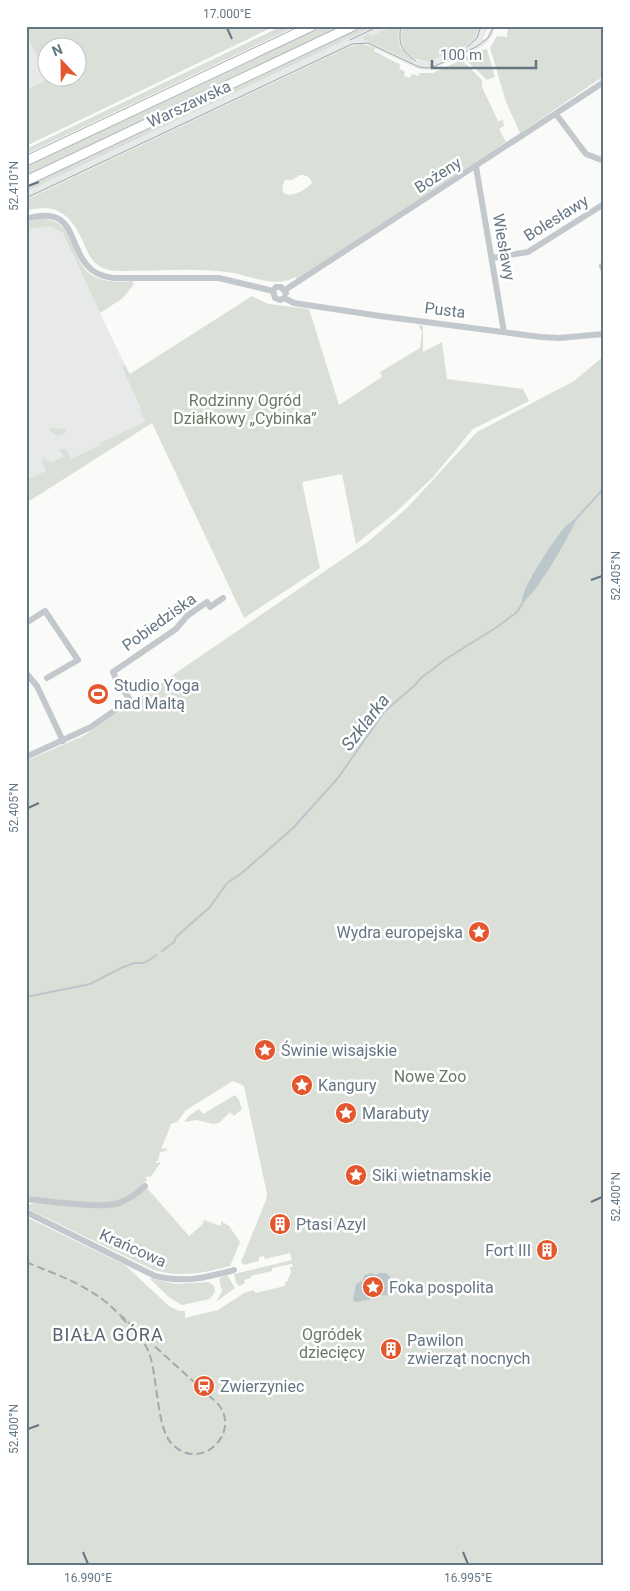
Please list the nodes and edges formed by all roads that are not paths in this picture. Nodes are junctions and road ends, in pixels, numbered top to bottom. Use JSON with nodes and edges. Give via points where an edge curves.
{"nodes":[{"id":1,"x":312,"y":26,"type":"edge"},
{"id":2,"x":353,"y":26,"type":"edge"},
{"id":3,"x":604,"y":82,"type":"edge"},
{"id":4,"x":556,"y":114,"type":"junction"},
{"id":5,"x":26,"y":161,"type":"edge"},
{"id":6,"x":604,"y":162,"type":"edge"},
{"id":7,"x":476,"y":167,"type":"junction"},
{"id":8,"x":26,"y":181,"type":"edge"},
{"id":9,"x":604,"y":204,"type":"edge"},
{"id":10,"x":26,"y":219,"type":"edge"},
{"id":11,"x":492,"y":258,"type":"junction"},
{"id":12,"x":285,"y":290,"type":"junction"},
{"id":13,"x":273,"y":291,"type":"junction"},
{"id":14,"x":284,"y":298,"type":"junction"},
{"id":15,"x":504,"y":332,"type":"junction"},
{"id":16,"x":604,"y":334,"type":"edge"},
{"id":17,"x":223,"y":598,"type":"dead end"},
{"id":18,"x":26,"y":623,"type":"edge"},
{"id":19,"x":26,"y":674,"type":"edge"},
{"id":20,"x":47,"y":678,"type":"dead end"},
{"id":21,"x":63,"y":741,"type":"junction"},
{"id":22,"x":26,"y":757,"type":"edge"},
{"id":23,"x":145,"y":1186,"type":"dead end"},
{"id":24,"x":26,"y":1199,"type":"edge"},
{"id":25,"x":26,"y":1212,"type":"edge"},
{"id":26,"x":234,"y":1270,"type":"dead end"}],
"edges":[{"from":1,"to":5,"type":"main road","name":"Warszawska"},
{"from":2,"to":8,"type":"main road","name":"Warszawska"},
{"from":3,"to":4,"type":"street","name":"Bożeny"},
{"from":4,"to":6,"type":"street","via":[[586,154]]},
{"from":4,"to":7,"type":"street","name":"Bożeny"},
{"from":7,"to":11,"type":"street","name":"Wiesławy"},
{"from":7,"to":12,"type":"street","name":"Bożeny"},
{"from":9,"to":11,"type":"street","name":"Bolesławy","via":[[528,252]]},
{"from":10,"to":13,"type":"street","via":[[42,215],[64,223],[86,264],[103,276],[219,278]]},
{"from":11,"to":15,"type":"street","name":"Wiesławy"},
{"from":12,"to":13,"type":"street","via":[[279,287]]},
{"from":12,"to":14,"type":"street"},
{"from":13,"to":14,"type":"street","via":[[277,300]]},
{"from":14,"to":15,"type":"street","name":"Pusta","via":[[294,303]]},
{"from":15,"to":16,"type":"street","name":"Pusta","via":[[559,338]]},
{"from":17,"to":21,"type":"street","name":"Pobiedziska","via":[[210,607],[207,602],[187,616],[176,630],[113,672],[130,700],[91,727]]},
{"from":18,"to":20,"type":"street","via":[[45,610],[78,660]]},
{"from":19,"to":21,"type":"street","via":[[37,686]]},
{"from":21,"to":22,"type":"street"},
{"from":23,"to":24,"type":"street","name":"Krańcowa","via":[[130,1198],[105,1205]]},
{"from":25,"to":26,"type":"street","name":"Krańcowa","via":[[155,1276],[195,1280]]}]}
